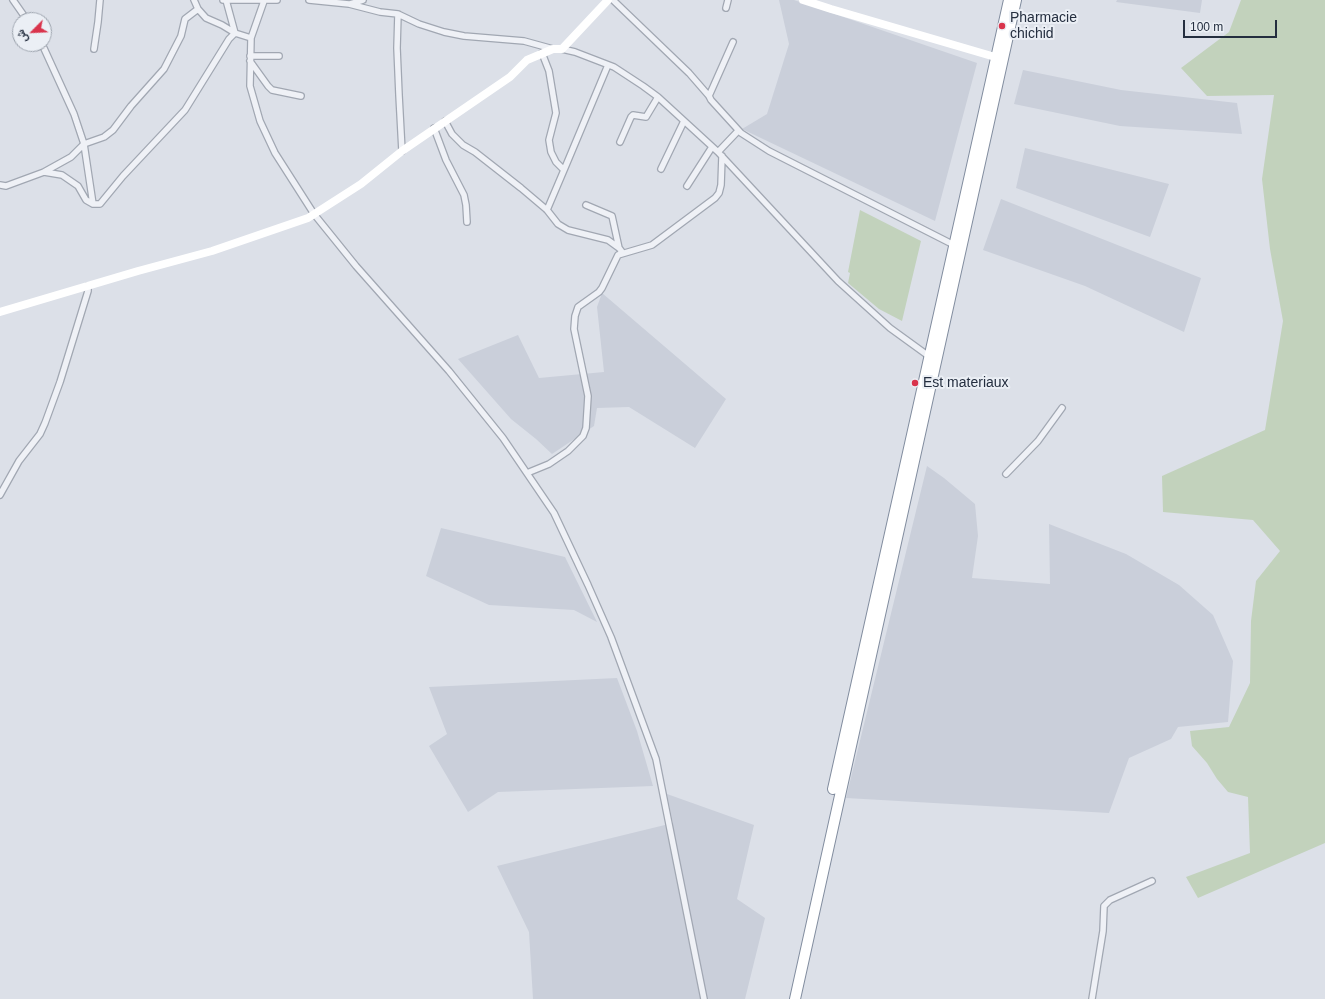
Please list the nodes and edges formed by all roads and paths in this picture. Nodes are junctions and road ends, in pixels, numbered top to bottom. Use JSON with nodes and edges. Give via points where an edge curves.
{"nodes":[{"id":1,"x":12,"y":0,"type":"edge"},
{"id":2,"x":100,"y":0,"type":"edge"},
{"id":3,"x":194,"y":0,"type":"edge"},
{"id":4,"x":223,"y":0,"type":"edge"},
{"id":5,"x":226,"y":0,"type":"edge"},
{"id":6,"x":277,"y":0,"type":"edge"},
{"id":7,"x":309,"y":0,"type":"edge"},
{"id":8,"x":363,"y":0,"type":"edge"},
{"id":9,"x":608,"y":0,"type":"edge"},
{"id":10,"x":612,"y":0,"type":"edge"},
{"id":11,"x":728,"y":0,"type":"edge"},
{"id":12,"x":803,"y":0,"type":"edge"},
{"id":13,"x":1009,"y":0,"type":"edge"},
{"id":14,"x":1016,"y":0,"type":"edge"},
{"id":15,"x":264,"y":1,"type":"edge"},
{"id":16,"x":350,"y":4,"type":"junction"},
{"id":17,"x":726,"y":8,"type":"dead end"},
{"id":18,"x":198,"y":9,"type":"junction"},
{"id":19,"x":21,"y":12,"type":"edge"},
{"id":20,"x":398,"y":14,"type":"junction"},
{"id":21,"x":235,"y":33,"type":"junction"},
{"id":22,"x":251,"y":38,"type":"junction"},
{"id":23,"x":733,"y":42,"type":"dead end"},
{"id":24,"x":94,"y":49,"type":"dead end"},
{"id":25,"x":557,"y":49,"type":"junction"},
{"id":26,"x":46,"y":52,"type":"edge"},
{"id":27,"x":542,"y":53,"type":"junction"},
{"id":28,"x":279,"y":56,"type":"dead end"},
{"id":29,"x":250,"y":58,"type":"junction"},
{"id":30,"x":999,"y":59,"type":"junction"},
{"id":31,"x":608,"y":65,"type":"junction"},
{"id":32,"x":301,"y":96,"type":"dead end"},
{"id":33,"x":709,"y":96,"type":"junction"},
{"id":34,"x":658,"y":97,"type":"junction"},
{"id":35,"x":445,"y":121,"type":"junction"},
{"id":36,"x":684,"y":121,"type":"junction"},
{"id":37,"x":434,"y":128,"type":"junction"},
{"id":38,"x":738,"y":131,"type":"junction"},
{"id":39,"x":620,"y":142,"type":"dead end"},
{"id":40,"x":84,"y":144,"type":"junction"},
{"id":41,"x":712,"y":147,"type":"junction"},
{"id":42,"x":402,"y":151,"type":"junction"},
{"id":43,"x":720,"y":154,"type":"junction"},
{"id":44,"x":661,"y":168,"type":"dead end"},
{"id":45,"x":564,"y":170,"type":"junction"},
{"id":46,"x":44,"y":172,"type":"junction"},
{"id":47,"x":0,"y":185,"type":"edge"},
{"id":48,"x":687,"y":186,"type":"dead end"},
{"id":49,"x":93,"y":204,"type":"junction"},
{"id":50,"x":586,"y":205,"type":"dead end"},
{"id":51,"x":547,"y":210,"type":"junction"},
{"id":52,"x":314,"y":214,"type":"junction"},
{"id":53,"x":467,"y":222,"type":"dead end"},
{"id":54,"x":954,"y":245,"type":"junction"},
{"id":55,"x":621,"y":250,"type":"junction"},
{"id":56,"x":88,"y":286,"type":"junction"},
{"id":57,"x":0,"y":312,"type":"edge"},
{"id":58,"x":930,"y":357,"type":"junction"},
{"id":59,"x":1062,"y":408,"type":"dead end"},
{"id":60,"x":527,"y":473,"type":"junction"},
{"id":61,"x":1006,"y":474,"type":"dead end"},
{"id":62,"x":0,"y":495,"type":"edge"},
{"id":63,"x":1152,"y":881,"type":"dead end"},
{"id":64,"x":704,"y":999,"type":"edge"},
{"id":65,"x":788,"y":999,"type":"edge"},
{"id":66,"x":795,"y":999,"type":"edge"},
{"id":67,"x":1092,"y":999,"type":"edge"}],
"edges":[{"from":1,"to":19,"type":"street"},
{"from":2,"to":24,"type":"street"},
{"from":3,"to":18,"type":"street"},
{"from":4,"to":5,"type":"street"},
{"from":5,"to":15,"type":"street"},
{"from":5,"to":21,"type":"street"},
{"from":6,"to":15,"type":"street"},
{"from":7,"to":16,"type":"street"},
{"from":8,"to":16,"type":"street"},
{"from":9,"to":25,"type":"street"},
{"from":10,"to":33,"type":"street","via":[[689,73]]},
{"from":11,"to":17,"type":"street"},
{"from":12,"to":30,"type":"street"},
{"from":13,"to":30,"type":"highway"},
{"from":14,"to":30,"type":"highway"},
{"from":15,"to":22,"type":"street"},
{"from":16,"to":20,"type":"street"},
{"from":18,"to":21,"type":"street","via":[[206,18]]},
{"from":18,"to":40,"type":"street","via":[[185,19],[181,36],[164,69],[116,128],[104,137]]},
{"from":20,"to":25,"type":"street","via":[[444,32],[524,42]]},
{"from":20,"to":42,"type":"street","via":[[397,56]]},
{"from":21,"to":22,"type":"street"},
{"from":21,"to":49,"type":"street","via":[[185,110],[100,204]]},
{"from":22,"to":29,"type":"street"},
{"from":23,"to":33,"type":"street"},
{"from":25,"to":27,"type":"street"},
{"from":25,"to":31,"type":"street","via":[[575,52]]},
{"from":26,"to":40,"type":"street","via":[[74,114]]},
{"from":27,"to":35,"type":"street","via":[[527,60],[501,84]]},
{"from":27,"to":45,"type":"street","via":[[550,77],[556,113],[549,140],[551,152]]},
{"from":28,"to":29,"type":"street"},
{"from":29,"to":32,"type":"street","via":[[272,90]]},
{"from":29,"to":52,"type":"street","via":[[250,86],[260,121],[275,153]]},
{"from":30,"to":54,"type":"highway"},
{"from":30,"to":66,"type":"highway"},
{"from":31,"to":34,"type":"street"},
{"from":31,"to":45,"type":"street"},
{"from":33,"to":38,"type":"street"},
{"from":34,"to":36,"type":"street"},
{"from":34,"to":39,"type":"street","via":[[646,117],[631,116]]},
{"from":35,"to":37,"type":"street"},
{"from":35,"to":51,"type":"street","via":[[452,134],[463,145]]},
{"from":36,"to":41,"type":"street"},
{"from":36,"to":44,"type":"street"},
{"from":37,"to":42,"type":"street"},
{"from":37,"to":53,"type":"street","via":[[446,160],[464,195]]},
{"from":38,"to":43,"type":"street"},
{"from":38,"to":54,"type":"street","via":[[769,151]]},
{"from":40,"to":46,"type":"street","via":[[71,157]]},
{"from":40,"to":49,"type":"street"},
{"from":41,"to":43,"type":"street"},
{"from":41,"to":48,"type":"street"},
{"from":42,"to":52,"type":"street","via":[[361,184]]},
{"from":43,"to":55,"type":"street","via":[[721,186],[715,198],[652,245]]},
{"from":43,"to":58,"type":"street","via":[[838,281],[890,328]]},
{"from":45,"to":51,"type":"street"},
{"from":46,"to":47,"type":"street","via":[[6,186]]},
{"from":46,"to":49,"type":"street","via":[[62,176],[73,182],[86,200]]},
{"from":50,"to":55,"type":"street","via":[[612,216]]},
{"from":51,"to":55,"type":"street","via":[[558,224],[568,230],[608,240]]},
{"from":52,"to":56,"type":"street","via":[[298,222],[212,251]]},
{"from":52,"to":60,"type":"street","via":[[356,266],[449,370]]},
{"from":54,"to":58,"type":"highway"},
{"from":55,"to":60,"type":"street","via":[[602,288],[578,306],[575,316],[574,329],[588,396],[583,436],[560,457]]},
{"from":56,"to":57,"type":"street"},
{"from":56,"to":62,"type":"street","via":[[60,382],[45,423]]},
{"from":58,"to":65,"type":"highway"},
{"from":59,"to":61,"type":"street","via":[[1038,440]]},
{"from":60,"to":64,"type":"street","via":[[554,513],[588,585],[611,638],[651,746],[659,773]]},
{"from":63,"to":67,"type":"street","via":[[1110,900],[1104,906],[1103,931]]}]}
